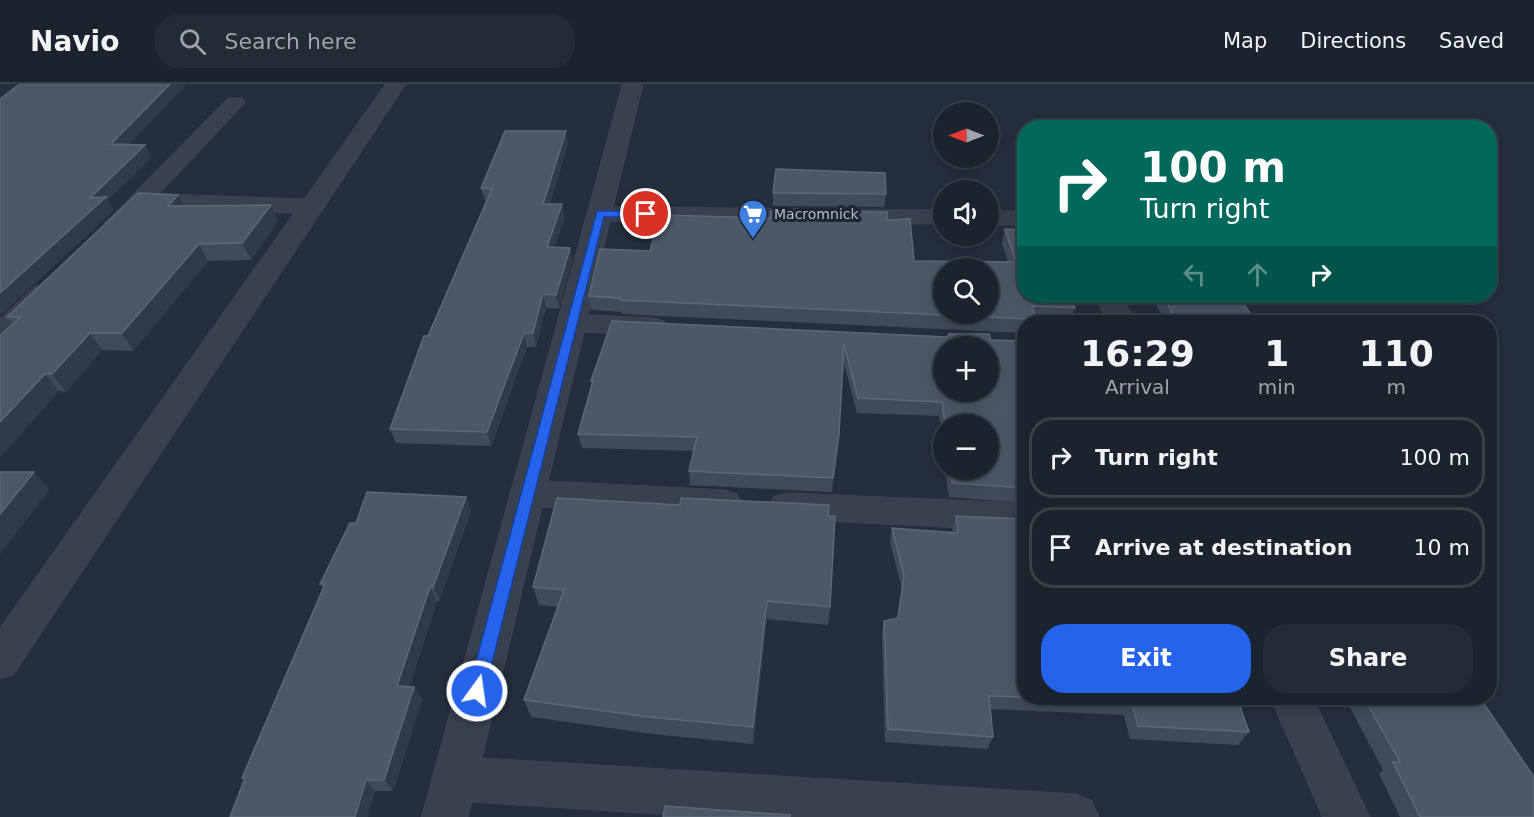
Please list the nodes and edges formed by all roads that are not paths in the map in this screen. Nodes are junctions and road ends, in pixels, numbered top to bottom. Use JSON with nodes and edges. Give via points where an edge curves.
{"nodes":[{"id":1,"x":396,"y":84,"type":"edge"},
{"id":2,"x":633,"y":84,"type":"edge"},
{"id":3,"x":235,"y":102,"type":"dead end"},
{"id":4,"x":141,"y":200,"type":"junction"},
{"id":5,"x":312,"y":207,"type":"junction"},
{"id":6,"x":600,"y":214,"type":"junction"},
{"id":7,"x":933,"y":217,"type":"edge"},
{"id":8,"x":999,"y":218,"type":"edge"},
{"id":9,"x":1017,"y":218,"type":"edge"},
{"id":10,"x":99,"y":239,"type":"edge"},
{"id":11,"x":58,"y":279,"type":"edge"},
{"id":12,"x":573,"y":323,"type":"junction"},
{"id":13,"x":680,"y":328,"type":"edge"},
{"id":14,"x":0,"y":335,"type":"edge"},
{"id":15,"x":526,"y":494,"type":"junction"},
{"id":16,"x":1017,"y":517,"type":"edge"},
{"id":17,"x":0,"y":661,"type":"edge"},
{"id":18,"x":1295,"y":705,"type":"edge"},
{"id":19,"x":450,"y":798,"type":"edge"},
{"id":20,"x":1076,"y":817,"type":"edge"},
{"id":21,"x":1347,"y":817,"type":"edge"}],
"edges":[{"from":1,"to":5,"type":"street"},
{"from":2,"to":6,"type":"street"},
{"from":3,"to":4,"type":"street"},
{"from":4,"to":5,"type":"street"},
{"from":4,"to":10,"type":"street"},
{"from":5,"to":17,"type":"street"},
{"from":6,"to":7,"type":"street"},
{"from":6,"to":12,"type":"street"},
{"from":8,"to":9,"type":"street"},
{"from":11,"to":14,"type":"street"},
{"from":12,"to":13,"type":"street"},
{"from":12,"to":15,"type":"street"},
{"from":15,"to":16,"type":"street"},
{"from":15,"to":19,"type":"street"},
{"from":18,"to":21,"type":"street"},
{"from":19,"to":20,"type":"street"}]}
